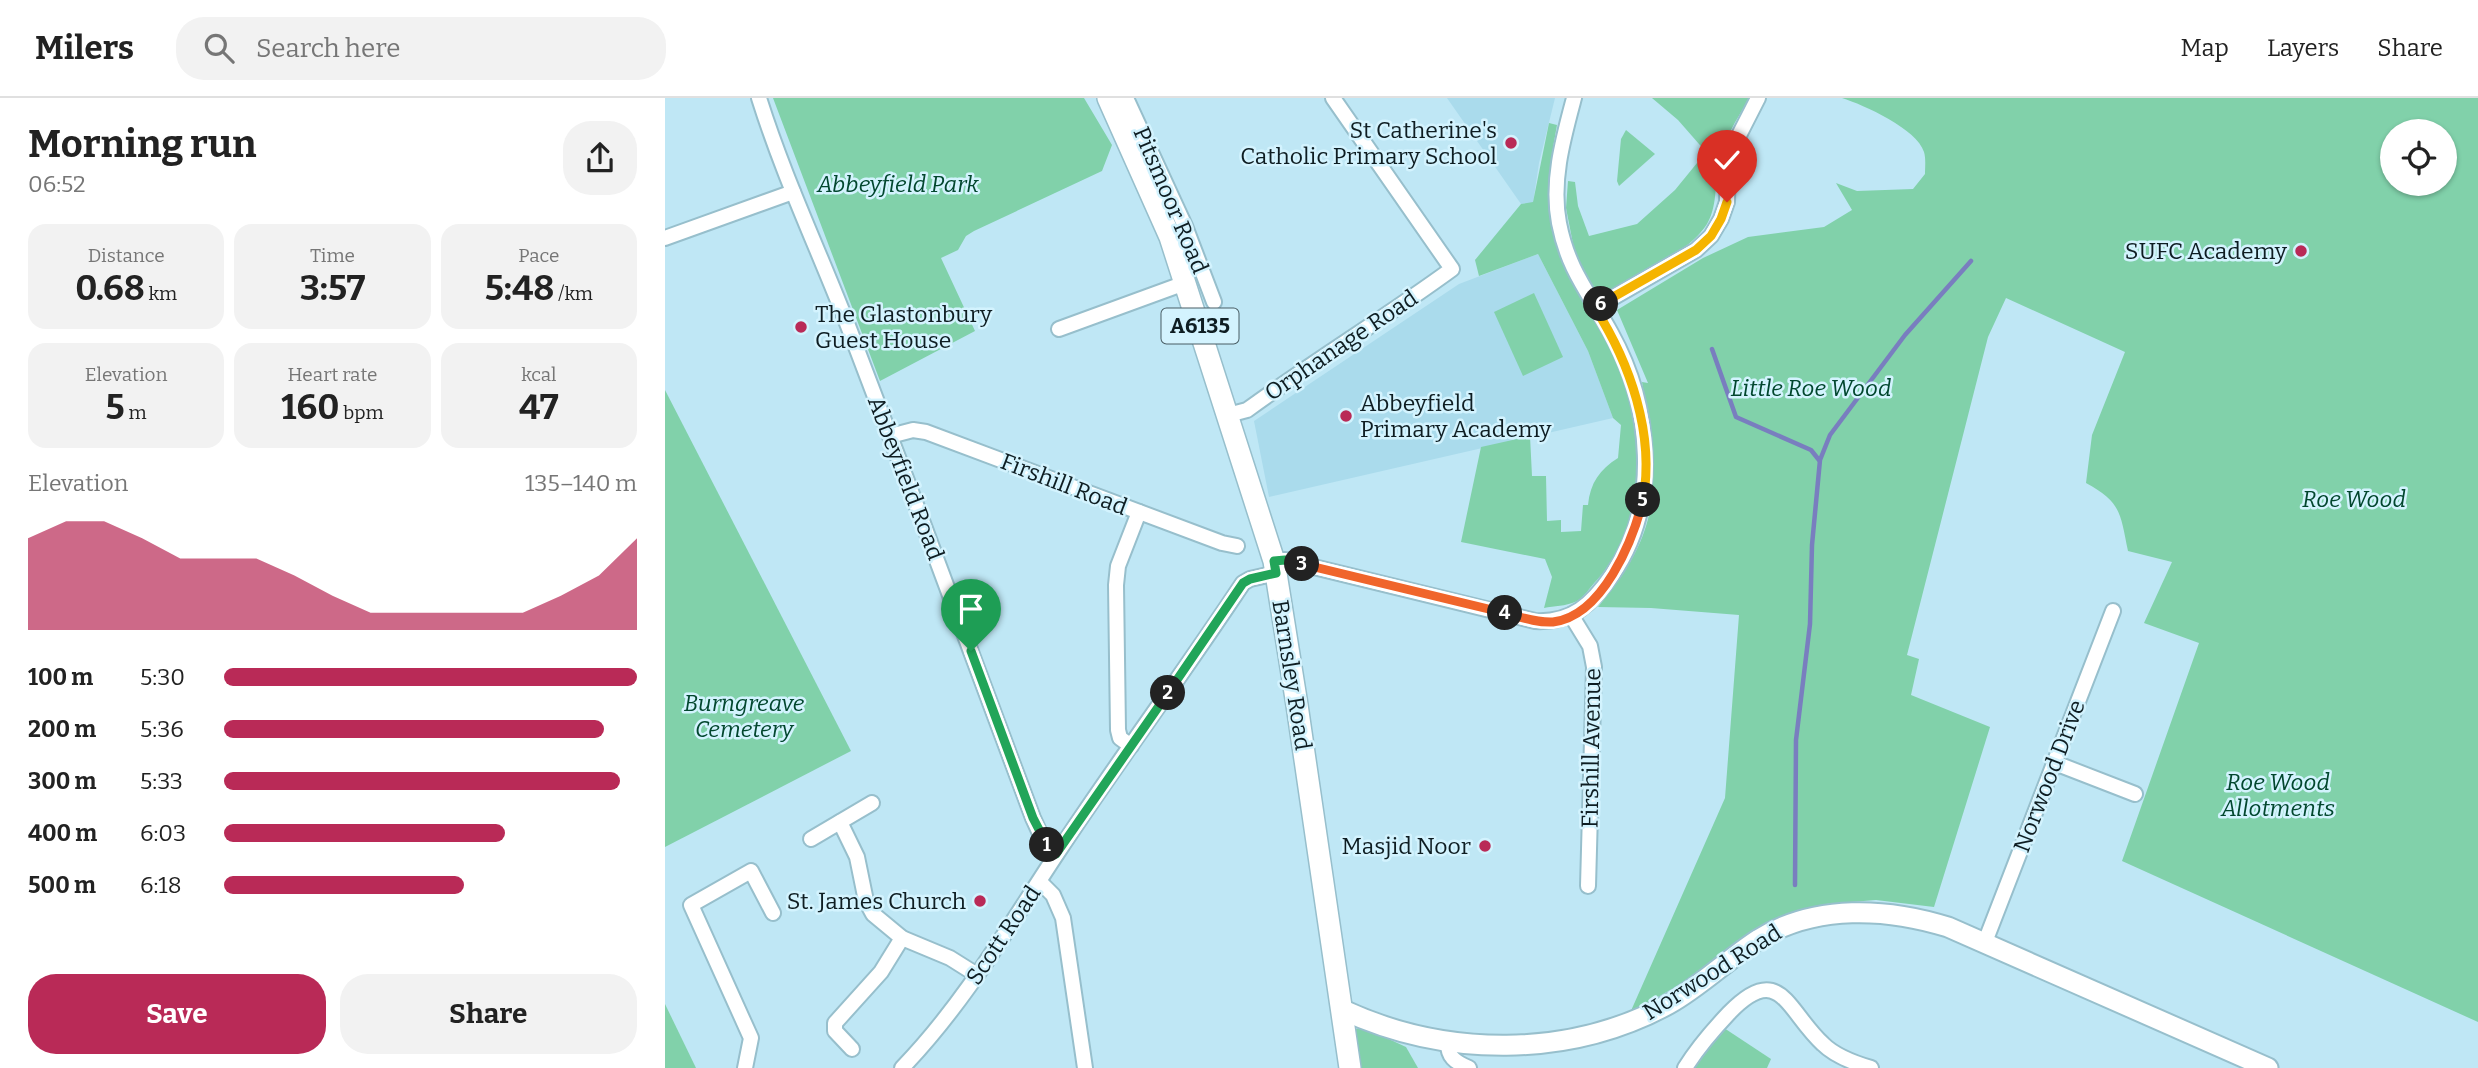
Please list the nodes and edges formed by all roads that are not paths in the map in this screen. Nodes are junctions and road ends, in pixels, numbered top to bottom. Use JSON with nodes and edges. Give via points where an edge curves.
{"nodes":[{"id":1,"x":759,"y":98,"type":"edge"},
{"id":2,"x":1108,"y":98,"type":"edge"},
{"id":3,"x":1126,"y":98,"type":"edge"},
{"id":4,"x":1333,"y":98,"type":"edge"},
{"id":5,"x":1574,"y":98,"type":"edge"},
{"id":6,"x":1758,"y":98,"type":"edge"},
{"id":7,"x":793,"y":192,"type":"junction"},
{"id":8,"x":665,"y":238,"type":"edge"},
{"id":9,"x":1185,"y":283,"type":"junction"},
{"id":10,"x":1214,"y":302,"type":"dead end"},
{"id":11,"x":1595,"y":308,"type":"junction"},
{"id":12,"x":1059,"y":329,"type":"dead end"},
{"id":13,"x":1228,"y":415,"type":"junction"},
{"id":14,"x":890,"y":436,"type":"junction"},
{"id":15,"x":1139,"y":512,"type":"junction"},
{"id":16,"x":1237,"y":547,"type":"dead end"},
{"id":17,"x":1275,"y":567,"type":"junction"},
{"id":18,"x":2113,"y":611,"type":"dead end"},
{"id":19,"x":1571,"y":615,"type":"junction"},
{"id":20,"x":1131,"y":746,"type":"junction"},
{"id":21,"x":2055,"y":763,"type":"junction"},
{"id":22,"x":2135,"y":794,"type":"dead end"},
{"id":23,"x":872,"y":803,"type":"dead end"},
{"id":24,"x":840,"y":822,"type":"junction"},
{"id":25,"x":811,"y":839,"type":"dead end"},
{"id":26,"x":1056,"y":854,"type":"junction"},
{"id":27,"x":1040,"y":882,"type":"junction"},
{"id":28,"x":1588,"y":886,"type":"dead end"},
{"id":29,"x":773,"y":913,"type":"dead end"},
{"id":30,"x":902,"y":938,"type":"junction"},
{"id":31,"x":1985,"y":942,"type":"junction"},
{"id":32,"x":977,"y":975,"type":"junction"},
{"id":33,"x":1342,"y":1010,"type":"junction"},
{"id":34,"x":1447,"y":1041,"type":"junction"},
{"id":35,"x":852,"y":1049,"type":"dead end"},
{"id":36,"x":745,"y":1068,"type":"edge"},
{"id":37,"x":902,"y":1068,"type":"edge"},
{"id":38,"x":1086,"y":1068,"type":"edge"},
{"id":39,"x":1350,"y":1068,"type":"edge"},
{"id":40,"x":1469,"y":1068,"type":"edge"},
{"id":41,"x":1685,"y":1068,"type":"edge"},
{"id":42,"x":1870,"y":1068,"type":"edge"},
{"id":43,"x":2268,"y":1068,"type":"edge"}],
"edges":[{"from":1,"to":7,"type":"street","name":"Abbeyfield Road"},
{"from":2,"to":9,"type":"main road","name":"Barnsley Road","number":"A6135","via":[[1170,237]]},
{"from":3,"to":10,"type":"street","name":"Pitsmoor Road"},
{"from":4,"to":13,"type":"street","name":"Orphanage Road","via":[[1452,269],[1247,410]]},
{"from":5,"to":11,"type":"street","via":[[1558,166],[1556,200],[1571,266]]},
{"from":6,"to":11,"type":"street","via":[[1733,146],[1727,202],[1711,236],[1696,250]]},
{"from":7,"to":8,"type":"street"},
{"from":7,"to":14,"type":"street","name":"Abbeyfield Road"},
{"from":9,"to":12,"type":"street"},
{"from":9,"to":13,"type":"main road","name":"Barnsley Road","number":"A6135"},
{"from":11,"to":19,"type":"street","via":[[1623,356],[1640,415],[1644,496],[1619,565],[1595,597]]},
{"from":13,"to":17,"type":"main road","name":"Barnsley Road","number":"A6135"},
{"from":14,"to":15,"type":"street","name":"Firshill Road","via":[[926,432]]},
{"from":14,"to":26,"type":"street","name":"Abbeyfield Road","via":[[1033,818]]},
{"from":15,"to":16,"type":"street","name":"Firshill Road"},
{"from":15,"to":20,"type":"street","via":[[1118,566],[1117,585],[1118,730]]},
{"from":17,"to":19,"type":"street","via":[[1285,560],[1297,562],[1535,621],[1552,622]]},
{"from":17,"to":20,"type":"street","name":"Scott Road","via":[[1243,583]]},
{"from":17,"to":33,"type":"main road","name":"Barnsley Road","number":"A6135"},
{"from":18,"to":21,"type":"street","name":"Norwood Drive"},
{"from":19,"to":28,"type":"street","name":"Firshill Avenue","via":[[1590,646],[1594,667]]},
{"from":20,"to":26,"type":"street","name":"Scott Road"},
{"from":21,"to":22,"type":"street"},
{"from":21,"to":31,"type":"street","name":"Norwood Drive"},
{"from":23,"to":24,"type":"street"},
{"from":24,"to":25,"type":"street"},
{"from":24,"to":30,"type":"street","via":[[857,857],[866,901],[873,914]]},
{"from":26,"to":27,"type":"street","name":"Scott Road"},
{"from":27,"to":32,"type":"street","name":"Scott Road"},
{"from":27,"to":38,"type":"street","via":[[1053,895],[1063,918]]},
{"from":29,"to":36,"type":"street","via":[[751,871],[691,905],[751,1038]]},
{"from":30,"to":32,"type":"street"},
{"from":30,"to":35,"type":"street","via":[[881,972],[835,1023],[835,1031]]},
{"from":31,"to":34,"type":"street","name":"Norwood Road","via":[[1917,917],[1833,914],[1805,918],[1759,940],[1671,1002],[1601,1034],[1520,1045]]},
{"from":31,"to":43,"type":"street","name":"Norwood Road"},
{"from":32,"to":37,"type":"street","name":"Scott Road"},
{"from":33,"to":34,"type":"street","name":"Norwood Road","via":[[1399,1032]]},
{"from":33,"to":39,"type":"main road","name":"Barnsley Road","number":"A6135"},
{"from":34,"to":40,"type":"street","via":[[1451,1058]]},
{"from":41,"to":42,"type":"street","via":[[1706,1037],[1746,996],[1759,990],[1784,998],[1822,1043]]}]}
